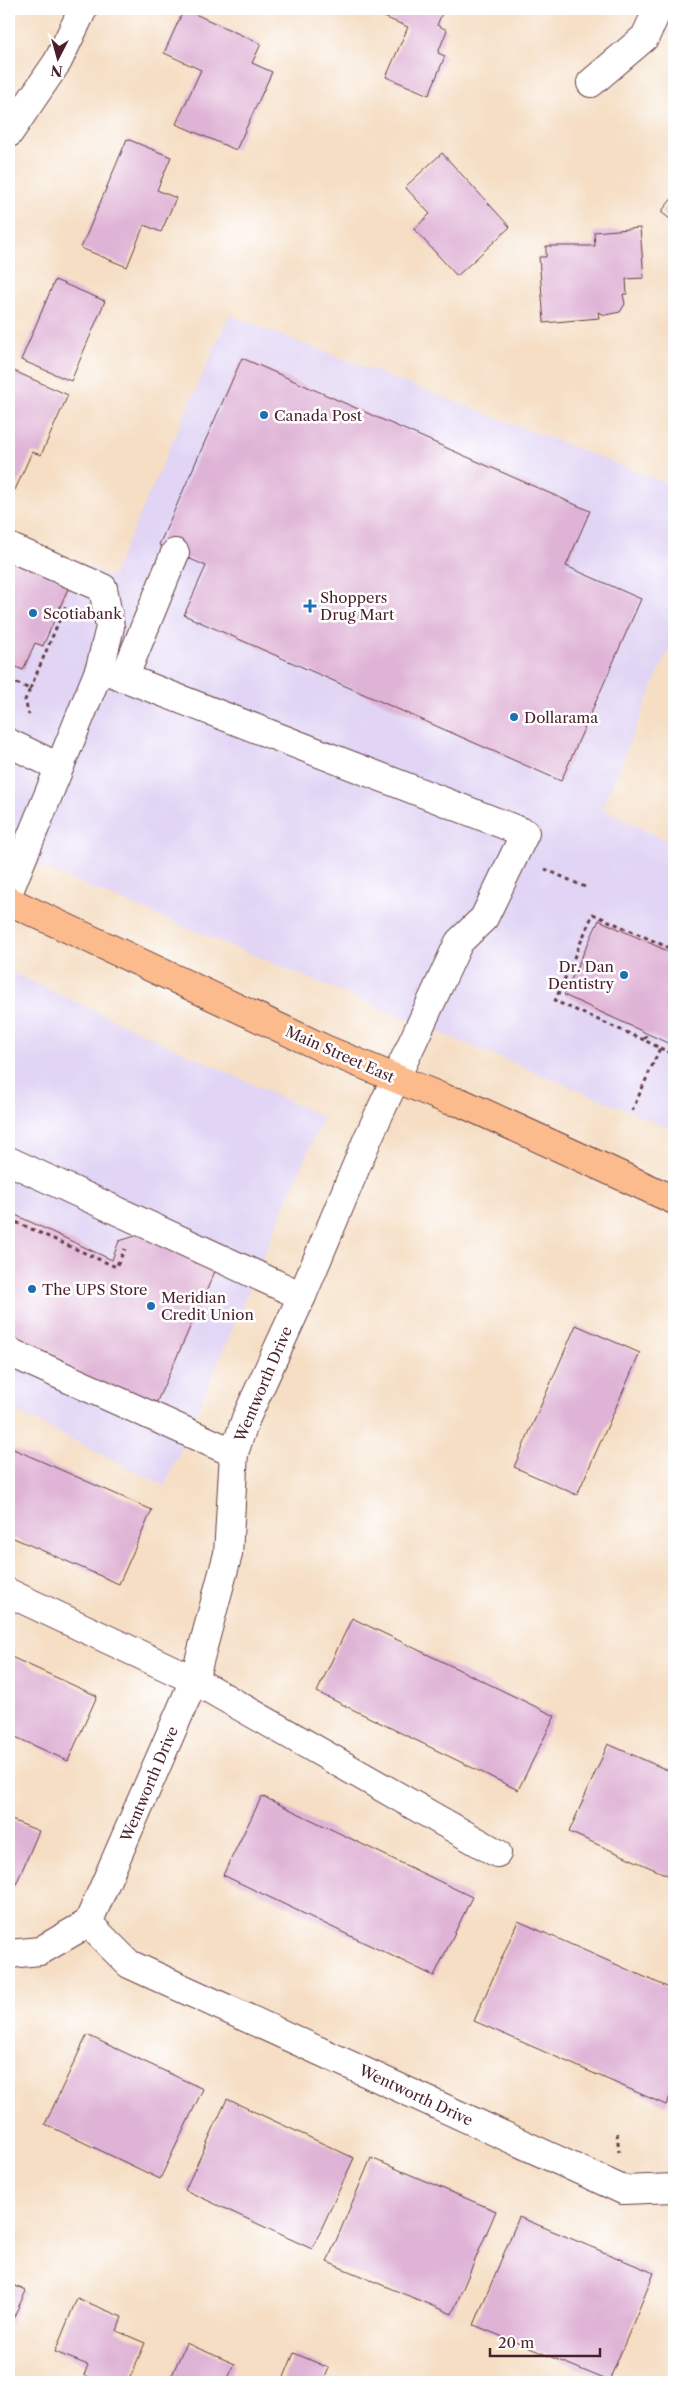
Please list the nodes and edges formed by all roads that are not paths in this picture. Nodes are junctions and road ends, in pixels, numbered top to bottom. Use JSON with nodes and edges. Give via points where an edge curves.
{"nodes":[{"id":1,"x":83,"y":9,"type":"edge"},
{"id":2,"x":658,"y":9,"type":"edge"},
{"id":3,"x":591,"y":83,"type":"dead end"},
{"id":4,"x":9,"y":133,"type":"edge"},
{"id":5,"x":9,"y":547,"type":"edge"},
{"id":6,"x":176,"y":553,"type":"dead end"},
{"id":7,"x":112,"y":673,"type":"junction"},
{"id":8,"x":9,"y":744,"type":"edge"},
{"id":9,"x":59,"y":767,"type":"junction"},
{"id":10,"x":9,"y":891,"type":"edge"},
{"id":11,"x":9,"y":901,"type":"edge"},
{"id":12,"x":396,"y":1079,"type":"junction"},
{"id":13,"x":9,"y":1161,"type":"edge"},
{"id":14,"x":674,"y":1200,"type":"edge"},
{"id":15,"x":302,"y":1296,"type":"junction"},
{"id":16,"x":9,"y":1352,"type":"edge"},
{"id":17,"x":234,"y":1453,"type":"junction"},
{"id":18,"x":9,"y":1593,"type":"edge"},
{"id":19,"x":194,"y":1680,"type":"junction"},
{"id":20,"x":497,"y":1853,"type":"dead end"},
{"id":21,"x":88,"y":1923,"type":"junction"},
{"id":22,"x":9,"y":1954,"type":"edge"},
{"id":23,"x":674,"y":2188,"type":"edge"}],
"edges":[{"from":1,"to":4,"type":"street","via":[[58,61]]},
{"from":2,"to":3,"type":"street","via":[[645,38]]},
{"from":5,"to":7,"type":"street","via":[[103,588],[110,627]]},
{"from":6,"to":7,"type":"street"},
{"from":7,"to":9,"type":"street"},
{"from":7,"to":12,"type":"street","name":"Wentworth Drive","via":[[525,833],[484,918],[459,942]]},
{"from":8,"to":9,"type":"street"},
{"from":9,"to":10,"type":"street"},
{"from":11,"to":12,"type":"main road","name":"Main Street East"},
{"from":12,"to":14,"type":"main road","name":"Main Street East","via":[[462,1103]]},
{"from":12,"to":15,"type":"street","name":"Wentworth Drive"},
{"from":13,"to":15,"type":"street"},
{"from":15,"to":17,"type":"street","name":"Wentworth Drive","via":[[246,1418]]},
{"from":16,"to":17,"type":"street"},
{"from":17,"to":19,"type":"street","name":"Wentworth Drive","via":[[228,1554]]},
{"from":18,"to":19,"type":"street"},
{"from":19,"to":20,"type":"street"},
{"from":19,"to":21,"type":"street","name":"Wentworth Drive"},
{"from":21,"to":22,"type":"street","via":[[40,1951]]},
{"from":21,"to":23,"type":"street","name":"Wentworth Drive","via":[[129,1964],[623,2190]]}]}
